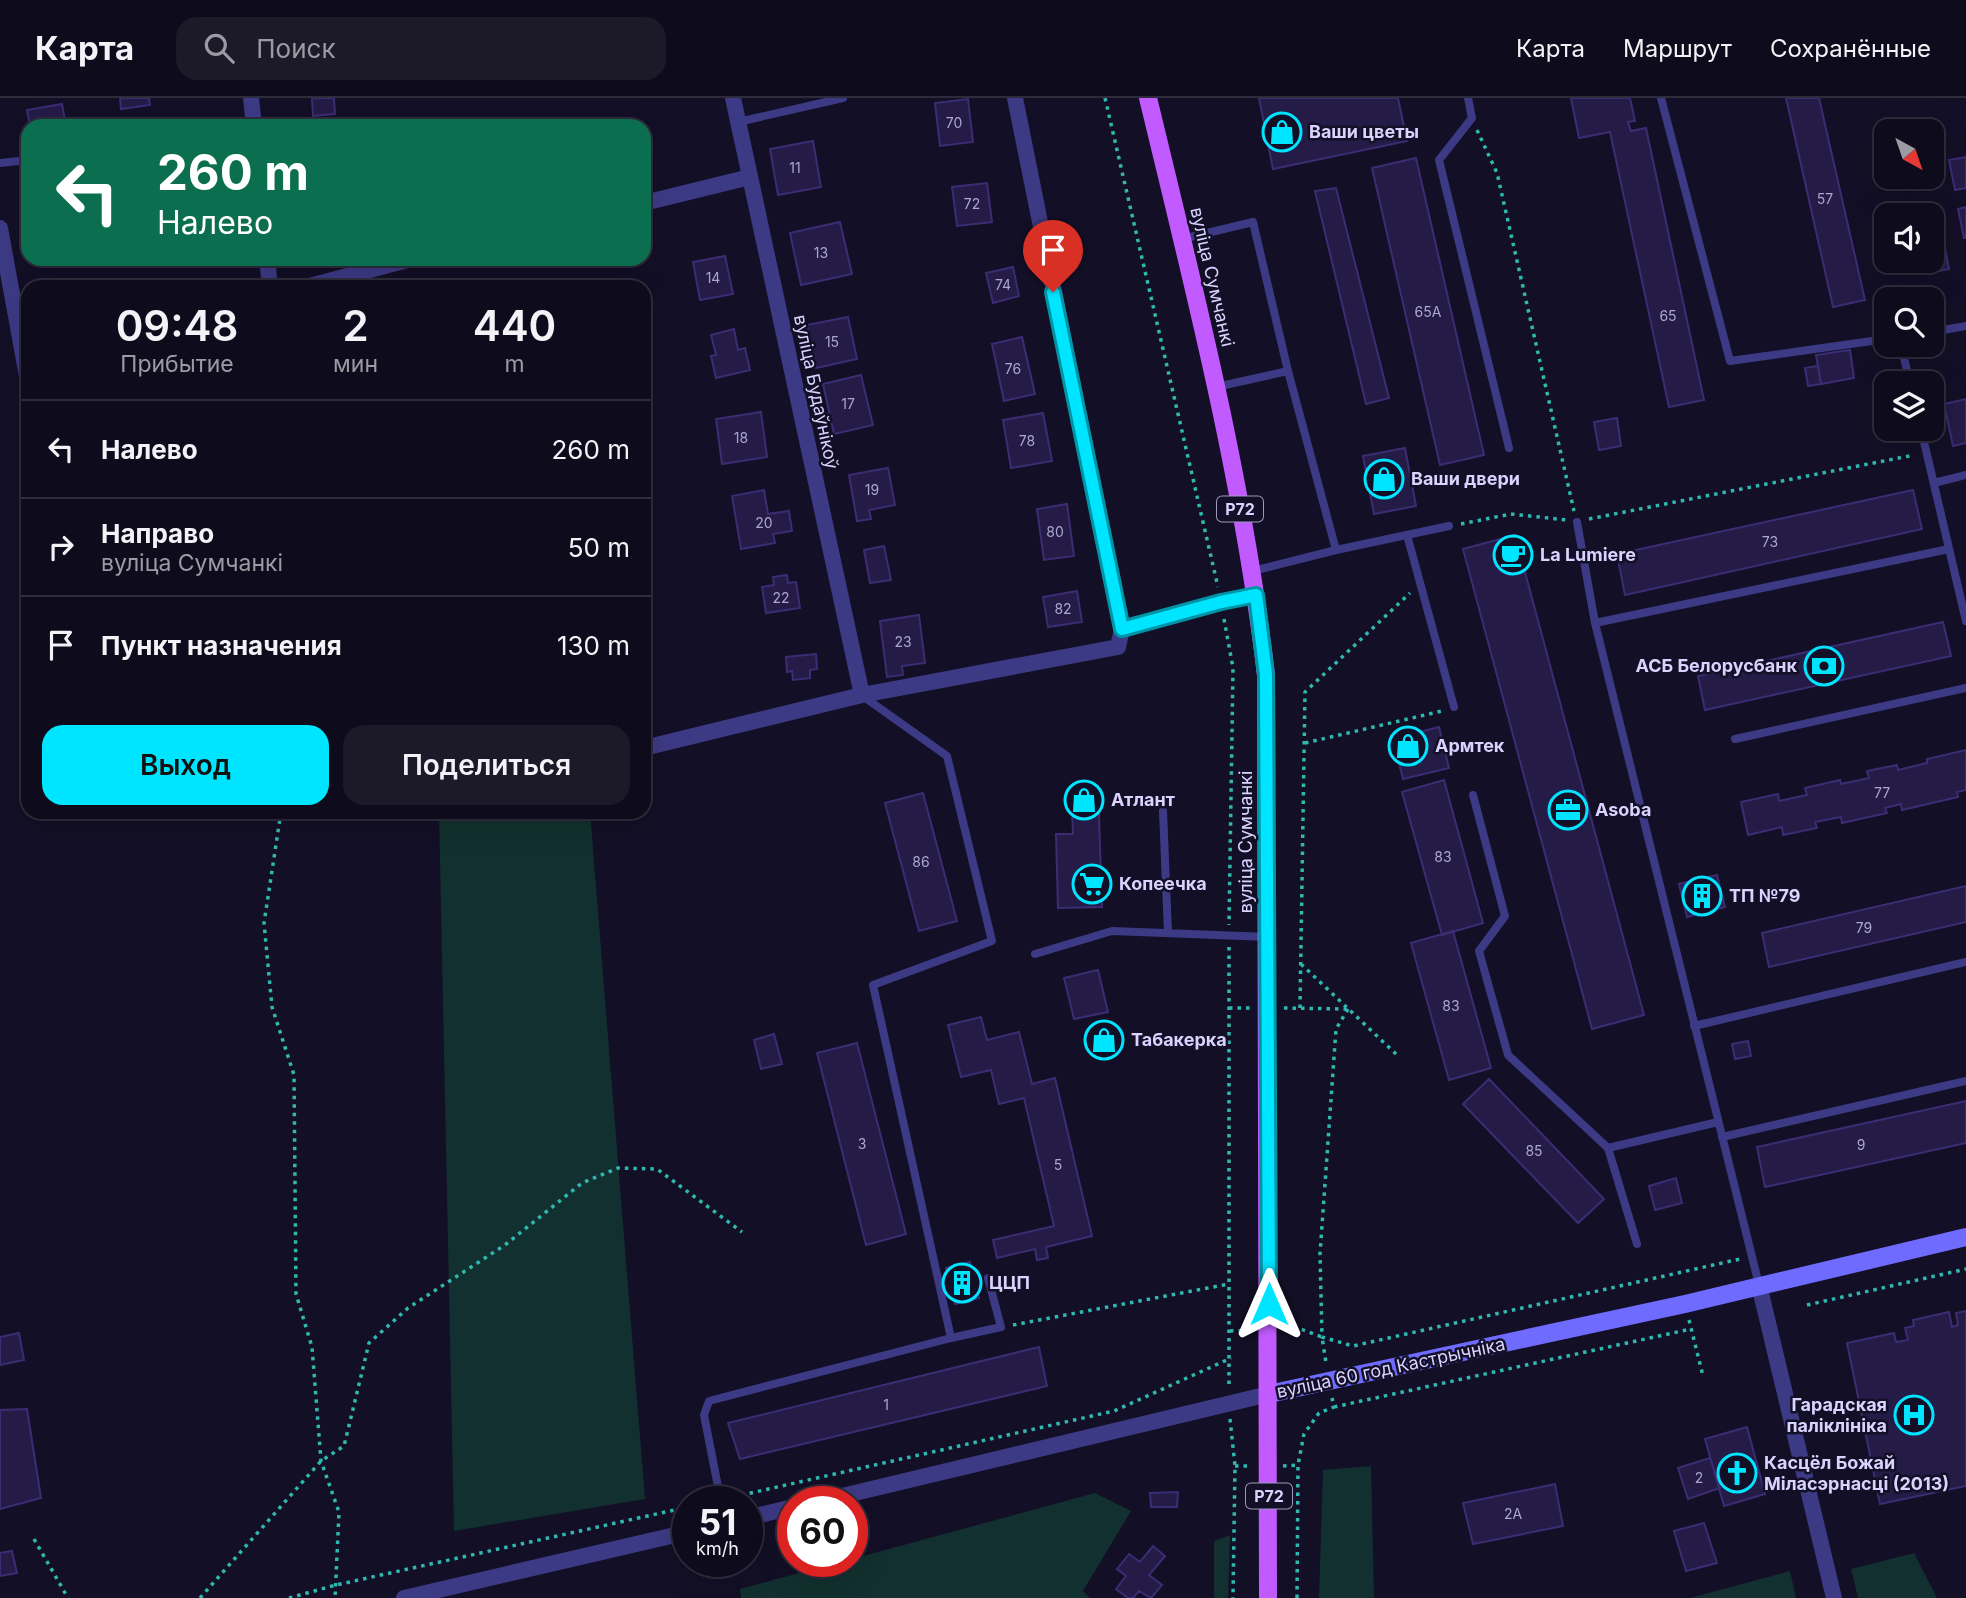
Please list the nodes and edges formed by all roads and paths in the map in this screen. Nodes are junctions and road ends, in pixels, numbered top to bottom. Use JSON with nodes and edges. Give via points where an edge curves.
{"nodes":[{"id":1,"x":251,"y":98,"type":"edge"},
{"id":2,"x":733,"y":98,"type":"edge"},
{"id":3,"x":843,"y":98,"type":"edge"},
{"id":4,"x":1015,"y":98,"type":"edge"},
{"id":5,"x":1105,"y":98,"type":"edge"},
{"id":6,"x":1148,"y":98,"type":"edge"},
{"id":7,"x":1468,"y":98,"type":"edge"},
{"id":8,"x":1661,"y":98,"type":"edge"},
{"id":9,"x":1472,"y":118,"type":"junction"},
{"id":10,"x":253,"y":119,"type":"edge"},
{"id":11,"x":738,"y":122,"type":"junction"},
{"id":12,"x":21,"y":161,"type":"edge"},
{"id":13,"x":0,"y":163,"type":"edge"},
{"id":14,"x":750,"y":177,"type":"junction"},
{"id":15,"x":651,"y":201,"type":"edge"},
{"id":16,"x":0,"y":228,"type":"edge"},
{"id":17,"x":1182,"y":239,"type":"junction"},
{"id":18,"x":385,"y":266,"type":"edge"},
{"id":19,"x":332,"y":280,"type":"edge"},
{"id":20,"x":1966,"y":326,"type":"edge"},
{"id":21,"x":1944,"y":330,"type":"edge"},
{"id":22,"x":1874,"y":341,"type":"edge"},
{"id":23,"x":21,"y":344,"type":"edge"},
{"id":24,"x":1289,"y":371,"type":"junction"},
{"id":25,"x":1216,"y":387,"type":"junction"},
{"id":26,"x":1924,"y":441,"type":"edge"},
{"id":27,"x":1509,"y":448,"type":"dead end"},
{"id":28,"x":1926,"y":452,"type":"junction"},
{"id":29,"x":1966,"y":475,"type":"edge"},
{"id":30,"x":1934,"y":482,"type":"junction"},
{"id":31,"x":1577,"y":522,"type":"junction"},
{"id":32,"x":1449,"y":526,"type":"joint"},
{"id":33,"x":1407,"y":535,"type":"junction"},
{"id":34,"x":1949,"y":549,"type":"junction"},
{"id":35,"x":1336,"y":550,"type":"junction"},
{"id":36,"x":1253,"y":571,"type":"junction"},
{"id":37,"x":1420,"y":583,"type":"junction"},
{"id":38,"x":1256,"y":595,"type":"junction"},
{"id":39,"x":1221,"y":602,"type":"junction"},
{"id":40,"x":1966,"y":621,"type":"edge"},
{"id":41,"x":1595,"y":623,"type":"junction"},
{"id":42,"x":1122,"y":629,"type":"junction"},
{"id":43,"x":1966,"y":688,"type":"edge"},
{"id":44,"x":862,"y":695,"type":"junction"},
{"id":45,"x":1454,"y":707,"type":"joint"},
{"id":46,"x":1735,"y":739,"type":"dead end"},
{"id":47,"x":1305,"y":743,"type":"junction"},
{"id":48,"x":651,"y":746,"type":"edge"},
{"id":49,"x":1473,"y":795,"type":"dead end"},
{"id":50,"x":1163,"y":811,"type":"dead end"},
{"id":51,"x":280,"y":819,"type":"edge"},
{"id":52,"x":1168,"y":933,"type":"junction"},
{"id":53,"x":1229,"y":935,"type":"junction"},
{"id":54,"x":1268,"y":937,"type":"junction"},
{"id":55,"x":1035,"y":954,"type":"dead end"},
{"id":56,"x":1966,"y":962,"type":"edge"},
{"id":57,"x":1301,"y":964,"type":"junction"},
{"id":58,"x":1348,"y":1009,"type":"junction"},
{"id":59,"x":1694,"y":1026,"type":"junction"},
{"id":60,"x":1396,"y":1054,"type":"dead end"},
{"id":61,"x":1966,"y":1081,"type":"edge"},
{"id":62,"x":1718,"y":1122,"type":"junction"},
{"id":63,"x":1722,"y":1138,"type":"junction"},
{"id":64,"x":1608,"y":1148,"type":"junction"},
{"id":65,"x":742,"y":1232,"type":"dead end"},
{"id":66,"x":1966,"y":1237,"type":"edge"},
{"id":67,"x":1637,"y":1244,"type":"dead end"},
{"id":68,"x":1752,"y":1256,"type":"junction"},
{"id":69,"x":1966,"y":1269,"type":"edge"},
{"id":70,"x":988,"y":1278,"type":"dead end"},
{"id":71,"x":1229,"y":1284,"type":"junction"},
{"id":72,"x":1759,"y":1285,"type":"junction"},
{"id":73,"x":1685,"y":1304,"type":"junction"},
{"id":74,"x":1807,"y":1305,"type":"dead end"},
{"id":75,"x":1000,"y":1327,"type":"junction"},
{"id":76,"x":1691,"y":1329,"type":"junction"},
{"id":77,"x":951,"y":1338,"type":"junction"},
{"id":78,"x":1231,"y":1358,"type":"junction"},
{"id":79,"x":1703,"y":1377,"type":"dead end"},
{"id":80,"x":1269,"y":1394,"type":"junction"},
{"id":81,"x":1228,"y":1402,"type":"junction"},
{"id":82,"x":1334,"y":1407,"type":"dead end"},
{"id":83,"x":321,"y":1461,"type":"junction"},
{"id":84,"x":1298,"y":1465,"type":"dead end"},
{"id":85,"x":718,"y":1486,"type":"edge"},
{"id":86,"x":868,"y":1490,"type":"edge"},
{"id":87,"x":763,"y":1491,"type":"edge"},
{"id":88,"x":672,"y":1511,"type":"edge"},
{"id":89,"x":672,"y":1536,"type":"edge"},
{"id":90,"x":34,"y":1539,"type":"dead end"},
{"id":91,"x":336,"y":1585,"type":"junction"},
{"id":92,"x":68,"y":1598,"type":"edge"},
{"id":93,"x":200,"y":1598,"type":"edge"},
{"id":94,"x":289,"y":1598,"type":"edge"},
{"id":95,"x":335,"y":1598,"type":"edge"},
{"id":96,"x":404,"y":1598,"type":"edge"},
{"id":97,"x":1233,"y":1598,"type":"edge"},
{"id":98,"x":1268,"y":1598,"type":"edge"},
{"id":99,"x":1297,"y":1598,"type":"edge"},
{"id":100,"x":1834,"y":1598,"type":"edge"}],
"edges":[{"from":1,"to":10,"type":"street"},
{"from":2,"to":11,"type":"street","name":"вуліца Будаўнікоў"},
{"from":3,"to":11,"type":"lane"},
{"from":4,"to":42,"type":"street"},
{"from":5,"to":39,"type":"path"},
{"from":6,"to":17,"type":"main road","name":"вуліца Сумчанкі","number":"Р72"},
{"from":7,"to":9,"type":"lane"},
{"from":8,"to":22,"type":"lane","via":[[1730,361]]},
{"from":9,"to":27,"type":"lane","via":[[1439,160]]},
{"from":9,"to":31,"type":"path","via":[[1497,173]]},
{"from":11,"to":14,"type":"street","name":"вуліца Будаўнікоў"},
{"from":12,"to":13,"type":"lane"},
{"from":14,"to":15,"type":"street"},
{"from":14,"to":44,"type":"street","name":"вуліца Будаўнікоў"},
{"from":16,"to":23,"type":"street"},
{"from":17,"to":24,"type":"lane","via":[[1253,222]]},
{"from":17,"to":25,"type":"main road","name":"вуліца Сумчанкі","number":"Р72"},
{"from":18,"to":19,"type":"street"},
{"from":20,"to":21,"type":"lane"},
{"from":24,"to":25,"type":"lane"},
{"from":24,"to":35,"type":"lane"},
{"from":25,"to":36,"type":"main road","name":"вуліца Сумчанкі","number":"Р72"},
{"from":26,"to":28,"type":"lane"},
{"from":28,"to":30,"type":"lane"},
{"from":28,"to":31,"type":"path"},
{"from":29,"to":30,"type":"lane"},
{"from":30,"to":34,"type":"lane"},
{"from":31,"to":32,"type":"path","via":[[1511,514]]},
{"from":31,"to":41,"type":"lane"},
{"from":32,"to":33,"type":"lane"},
{"from":33,"to":35,"type":"lane"},
{"from":33,"to":37,"type":"lane"},
{"from":34,"to":40,"type":"lane"},
{"from":34,"to":41,"type":"lane"},
{"from":35,"to":36,"type":"lane"},
{"from":36,"to":38,"type":"main road","name":"вуліца Сумчанкі","number":"Р72"},
{"from":37,"to":45,"type":"lane"},
{"from":37,"to":47,"type":"path","via":[[1305,692]]},
{"from":38,"to":39,"type":"street"},
{"from":38,"to":54,"type":"main road","name":"вуліца Сумчанкі","number":"Р72","via":[[1266,675]]},
{"from":39,"to":42,"type":"street"},
{"from":39,"to":53,"type":"path","via":[[1233,668]]},
{"from":41,"to":59,"type":"lane"},
{"from":42,"to":44,"type":"street","via":[[1118,647]]},
{"from":43,"to":46,"type":"lane"},
{"from":44,"to":48,"type":"street"},
{"from":44,"to":77,"type":"lane","via":[[947,756],[992,941],[873,985]]},
{"from":45,"to":47,"type":"path"},
{"from":47,"to":57,"type":"path"},
{"from":49,"to":64,"type":"lane","via":[[1505,916],[1479,951],[1508,1055]]},
{"from":50,"to":52,"type":"lane"},
{"from":51,"to":83,"type":"path","via":[[264,923],[272,1007],[294,1075],[296,1294],[312,1347]]},
{"from":52,"to":53,"type":"lane"},
{"from":52,"to":55,"type":"lane","via":[[1112,931]]},
{"from":53,"to":54,"type":"lane"},
{"from":53,"to":71,"type":"path"},
{"from":54,"to":80,"type":"main road","name":"вуліца Сумчанкі","number":"Р72"},
{"from":56,"to":59,"type":"lane"},
{"from":57,"to":58,"type":"path"},
{"from":57,"to":58,"type":"path","via":[[1300,1008]]},
{"from":58,"to":60,"type":"path"},
{"from":58,"to":68,"type":"path","via":[[1336,1029],[1320,1254],[1322,1337],[1353,1346]]},
{"from":59,"to":62,"type":"lane"},
{"from":61,"to":63,"type":"lane"},
{"from":62,"to":63,"type":"lane"},
{"from":62,"to":64,"type":"lane"},
{"from":63,"to":68,"type":"lane"},
{"from":64,"to":67,"type":"lane"},
{"from":65,"to":83,"type":"path","via":[[657,1169],[618,1168],[582,1183],[505,1245],[408,1308],[369,1343],[344,1446]]},
{"from":66,"to":72,"type":"street","name":"вуліца 60 год Кастрычніка"},
{"from":68,"to":72,"type":"lane"},
{"from":69,"to":74,"type":"path"},
{"from":70,"to":75,"type":"lane"},
{"from":71,"to":75,"type":"path"},
{"from":71,"to":78,"type":"path"},
{"from":72,"to":73,"type":"street","name":"вуліца 60 год Кастрычніка"},
{"from":72,"to":100,"type":"street"},
{"from":73,"to":76,"type":"path"},
{"from":73,"to":80,"type":"street","name":"вуліца 60 год Кастрычніка"},
{"from":75,"to":77,"type":"lane"},
{"from":76,"to":79,"type":"path"},
{"from":76,"to":82,"type":"path"},
{"from":77,"to":85,"type":"lane","via":[[709,1401],[704,1415]]},
{"from":78,"to":81,"type":"path"},
{"from":78,"to":87,"type":"path","via":[[1114,1411]]},
{"from":80,"to":81,"type":"street","name":"вуліца 60 год Кастрычніка"},
{"from":80,"to":98,"type":"main road","name":"вуліца Сумчанкі","number":"Р72"},
{"from":81,"to":86,"type":"street","name":"вуліца 60 год Кастрычніка"},
{"from":81,"to":97,"type":"path","via":[[1235,1466]]},
{"from":83,"to":91,"type":"path","via":[[339,1512]]},
{"from":83,"to":93,"type":"path"},
{"from":84,"to":99,"type":"path"},
{"from":88,"to":91,"type":"path"},
{"from":89,"to":96,"type":"street"},
{"from":90,"to":92,"type":"path"},
{"from":91,"to":94,"type":"path"},
{"from":91,"to":95,"type":"path"}]}
